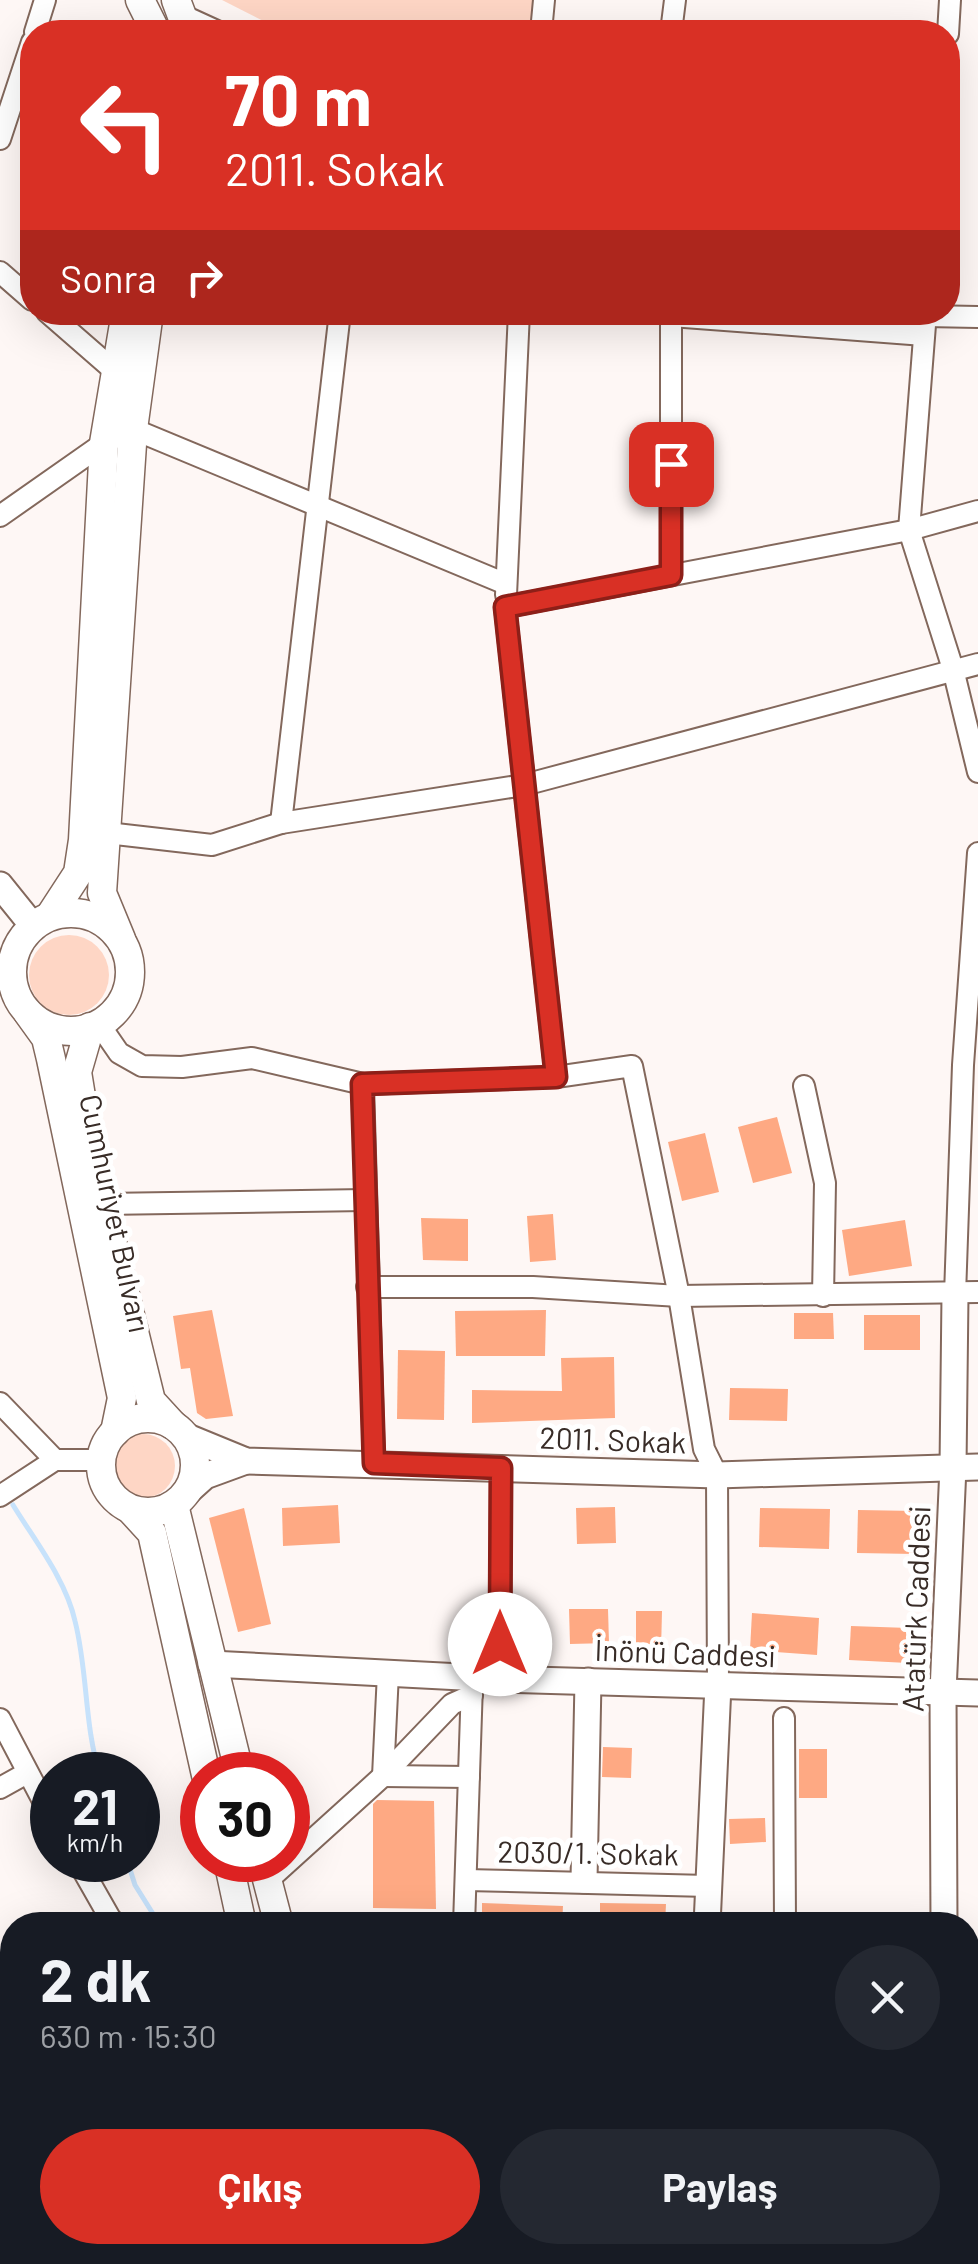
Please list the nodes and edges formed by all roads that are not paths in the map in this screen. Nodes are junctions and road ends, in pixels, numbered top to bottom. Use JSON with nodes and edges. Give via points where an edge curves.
{"nodes":[{"id":1,"x":10,"y":84,"type":"edge"},
{"id":2,"x":0,"y":139,"type":"edge"},
{"id":3,"x":0,"y":272,"type":"edge"},
{"id":4,"x":20,"y":290,"type":"edge"},
{"id":5,"x":62,"y":325,"type":"edge"},
{"id":6,"x":124,"y":325,"type":"edge"},
{"id":7,"x":148,"y":325,"type":"edge"},
{"id":8,"x":338,"y":325,"type":"edge"},
{"id":9,"x":518,"y":325,"type":"edge"},
{"id":10,"x":671,"y":325,"type":"edge"},
{"id":11,"x":925,"y":325,"type":"edge"},
{"id":12,"x":117,"y":373,"type":"junction"},
{"id":13,"x":133,"y":430,"type":"junction"},
{"id":14,"x":104,"y":443,"type":"junction"},
{"id":15,"x":314,"y":508,"type":"junction"},
{"id":16,"x":978,"y":511,"type":"edge"},
{"id":17,"x":0,"y":516,"type":"edge"},
{"id":18,"x":909,"y":530,"type":"junction"},
{"id":19,"x":671,"y":575,"type":"junction"},
{"id":20,"x":506,"y":584,"type":"junction"},
{"id":21,"x":505,"y":607,"type":"junction"},
{"id":22,"x":978,"y":664,"type":"edge"},
{"id":23,"x":954,"y":669,"type":"junction"},
{"id":24,"x":978,"y":772,"type":"edge"},
{"id":25,"x":524,"y":784,"type":"junction"},
{"id":26,"x":281,"y":823,"type":"junction"},
{"id":27,"x":107,"y":833,"type":"junction"},
{"id":28,"x":978,"y":853,"type":"edge"},
{"id":29,"x":0,"y":885,"type":"edge"},
{"id":30,"x":42,"y":921,"type":"junction"},
{"id":31,"x":121,"y":939,"type":"junction"},
{"id":32,"x":28,"y":1013,"type":"junction"},
{"id":33,"x":95,"y":1025,"type":"junction"},
{"id":34,"x":970,"y":1063,"type":"edge"},
{"id":35,"x":556,"y":1077,"type":"junction"},
{"id":36,"x":362,"y":1084,"type":"junction"},
{"id":37,"x":804,"y":1086,"type":"dead end"},
{"id":38,"x":365,"y":1200,"type":"junction"},
{"id":39,"x":103,"y":1204,"type":"junction"},
{"id":40,"x":367,"y":1286,"type":"junction"},
{"id":41,"x":966,"y":1294,"type":"edge"},
{"id":42,"x":679,"y":1296,"type":"junction"},
{"id":43,"x":823,"y":1296,"type":"junction"},
{"id":44,"x":0,"y":1403,"type":"edge"},
{"id":45,"x":179,"y":1431,"type":"junction"},
{"id":46,"x":115,"y":1432,"type":"junction"},
{"id":47,"x":55,"y":1460,"type":"junction"},
{"id":48,"x":101,"y":1460,"type":"junction"},
{"id":49,"x":246,"y":1461,"type":"junction"},
{"id":50,"x":374,"y":1463,"type":"junction"},
{"id":51,"x":966,"y":1467,"type":"edge"},
{"id":52,"x":501,"y":1468,"type":"junction"},
{"id":53,"x":718,"y":1475,"type":"junction"},
{"id":54,"x":0,"y":1496,"type":"edge"},
{"id":55,"x":180,"y":1499,"type":"junction"},
{"id":56,"x":130,"y":1509,"type":"junction"},
{"id":57,"x":211,"y":1664,"type":"junction"},
{"id":58,"x":388,"y":1673,"type":"junction"},
{"id":59,"x":500,"y":1679,"type":"junction"},
{"id":60,"x":588,"y":1681,"type":"junction"},
{"id":61,"x":718,"y":1685,"type":"junction"},
{"id":62,"x":472,"y":1686,"type":"junction"},
{"id":63,"x":942,"y":1692,"type":"junction"},
{"id":64,"x":978,"y":1694,"type":"edge"},
{"id":65,"x":784,"y":1718,"type":"dead end"},
{"id":66,"x":0,"y":1720,"type":"edge"},
{"id":67,"x":201,"y":1752,"type":"edge"},
{"id":68,"x":234,"y":1752,"type":"edge"},
{"id":69,"x":26,"y":1773,"type":"junction"},
{"id":70,"x":383,"y":1776,"type":"junction"},
{"id":71,"x":469,"y":1777,"type":"junction"},
{"id":72,"x":30,"y":1780,"type":"edge"},
{"id":73,"x":0,"y":1788,"type":"edge"},
{"id":74,"x":310,"y":1834,"type":"edge"},
{"id":75,"x":466,"y":1880,"type":"junction"},
{"id":76,"x":584,"y":1880,"type":"junction"},
{"id":77,"x":89,"y":1882,"type":"edge"},
{"id":78,"x":233,"y":1882,"type":"edge"},
{"id":79,"x":268,"y":1882,"type":"edge"},
{"id":80,"x":708,"y":1886,"type":"junction"},
{"id":81,"x":106,"y":1912,"type":"edge"},
{"id":82,"x":239,"y":1912,"type":"edge"},
{"id":83,"x":276,"y":1912,"type":"edge"},
{"id":84,"x":465,"y":1912,"type":"edge"},
{"id":85,"x":707,"y":1912,"type":"edge"},
{"id":86,"x":786,"y":1912,"type":"edge"},
{"id":87,"x":944,"y":1912,"type":"edge"}],
"edges":[{"from":1,"to":2,"type":"street"},
{"from":3,"to":4,"type":"street"},
{"from":5,"to":12,"type":"street"},
{"from":6,"to":12,"type":"main road"},
{"from":7,"to":13,"type":"main road"},
{"from":8,"to":15,"type":"street"},
{"from":9,"to":20,"type":"street"},
{"from":10,"to":19,"type":"street"},
{"from":11,"to":18,"type":"street"},
{"from":12,"to":14,"type":"main road"},
{"from":13,"to":14,"type":"street"},
{"from":13,"to":15,"type":"street"},
{"from":13,"to":27,"type":"main road"},
{"from":14,"to":17,"type":"street"},
{"from":14,"to":30,"type":"main road","via":[[83,840],[78,873]]},
{"from":15,"to":20,"type":"street"},
{"from":15,"to":26,"type":"street"},
{"from":16,"to":18,"type":"street"},
{"from":18,"to":19,"type":"street"},
{"from":18,"to":23,"type":"street"},
{"from":19,"to":21,"type":"street"},
{"from":20,"to":21,"type":"street"},
{"from":21,"to":25,"type":"street"},
{"from":22,"to":23,"type":"street"},
{"from":23,"to":24,"type":"street"},
{"from":23,"to":25,"type":"street"},
{"from":25,"to":26,"type":"street"},
{"from":25,"to":35,"type":"street"},
{"from":26,"to":27,"type":"street","via":[[212,845]]},
{"from":27,"to":31,"type":"main road","via":[[102,892]]},
{"from":28,"to":34,"type":"street"},
{"from":29,"to":30,"type":"street"},
{"from":30,"to":31,"type":"main road","via":[[90,915]]},
{"from":30,"to":32,"type":"main road","via":[[13,960],[12,979]]},
{"from":31,"to":33,"type":"main road","via":[[130,977],[125,996]]},
{"from":32,"to":33,"type":"main road","via":[[62,1030]]},
{"from":32,"to":46,"type":"main road","name":"Cumhuriyet Bulvarı","via":[[48,1048],[122,1398]]},
{"from":33,"to":36,"type":"street","via":[[118,1052],[142,1066],[252,1058]]},
{"from":33,"to":39,"type":"main road","via":[[77,1072]]},
{"from":34,"to":41,"type":"street"},
{"from":35,"to":36,"type":"street"},
{"from":35,"to":42,"type":"street","via":[[632,1066]]},
{"from":36,"to":38,"type":"street"},
{"from":37,"to":43,"type":"street","via":[[825,1183]]},
{"from":38,"to":39,"type":"street"},
{"from":38,"to":40,"type":"street"},
{"from":39,"to":45,"type":"main road","via":[[151,1400]]},
{"from":40,"to":42,"type":"street"},
{"from":40,"to":50,"type":"street"},
{"from":41,"to":43,"type":"street"},
{"from":41,"to":51,"type":"street","name":"Atatürk Caddesi"},
{"from":42,"to":43,"type":"street"},
{"from":42,"to":53,"type":"street","via":[[704,1449]]},
{"from":44,"to":47,"type":"street"},
{"from":45,"to":46,"type":"main road","via":[[143,1418]]},
{"from":45,"to":49,"type":"street"},
{"from":45,"to":55,"type":"main road","via":[[195,1465]]},
{"from":46,"to":48,"type":"main road"},
{"from":47,"to":48,"type":"street"},
{"from":47,"to":54,"type":"street"},
{"from":48,"to":56,"type":"main road","via":[[107,1489]]},
{"from":49,"to":50,"type":"street","name":"2011. Sokak"},
{"from":49,"to":55,"type":"street","via":[[205,1476]]},
{"from":50,"to":52,"type":"street","name":"2011. Sokak"},
{"from":51,"to":53,"type":"street","name":"2011. Sokak"},
{"from":51,"to":63,"type":"street","name":"Atatürk Caddesi"},
{"from":52,"to":53,"type":"street","name":"2011. Sokak"},
{"from":52,"to":59,"type":"street"},
{"from":53,"to":61,"type":"street"},
{"from":55,"to":56,"type":"main road","via":[[145,1513]]},
{"from":55,"to":57,"type":"main road"},
{"from":56,"to":67,"type":"main road","via":[[152,1533]]},
{"from":57,"to":58,"type":"street","name":"İnönü Caddesi"},
{"from":57,"to":68,"type":"main road"},
{"from":58,"to":62,"type":"street","name":"İnönü Caddesi"},
{"from":58,"to":70,"type":"street"},
{"from":59,"to":60,"type":"street","name":"İnönü Caddesi"},
{"from":59,"to":62,"type":"street","name":"İnönü Caddesi"},
{"from":60,"to":61,"type":"street","name":"İnönü Caddesi"},
{"from":60,"to":76,"type":"street"},
{"from":61,"to":63,"type":"street","name":"İnönü Caddesi"},
{"from":61,"to":80,"type":"street"},
{"from":62,"to":70,"type":"street"},
{"from":62,"to":71,"type":"street"},
{"from":63,"to":64,"type":"street","name":"İnönü Caddesi"},
{"from":63,"to":87,"type":"street","name":"Atatürk Caddesi"},
{"from":65,"to":86,"type":"street"},
{"from":66,"to":69,"type":"street"},
{"from":69,"to":72,"type":"street"},
{"from":69,"to":73,"type":"street"},
{"from":70,"to":71,"type":"street"},
{"from":70,"to":74,"type":"street"},
{"from":71,"to":75,"type":"street"},
{"from":75,"to":76,"type":"street","name":"2030/1. Sokak"},
{"from":75,"to":84,"type":"street"},
{"from":76,"to":80,"type":"street","name":"2030/1. Sokak"},
{"from":77,"to":81,"type":"street"},
{"from":78,"to":82,"type":"main road"},
{"from":79,"to":83,"type":"main road"},
{"from":80,"to":85,"type":"street"}]}
